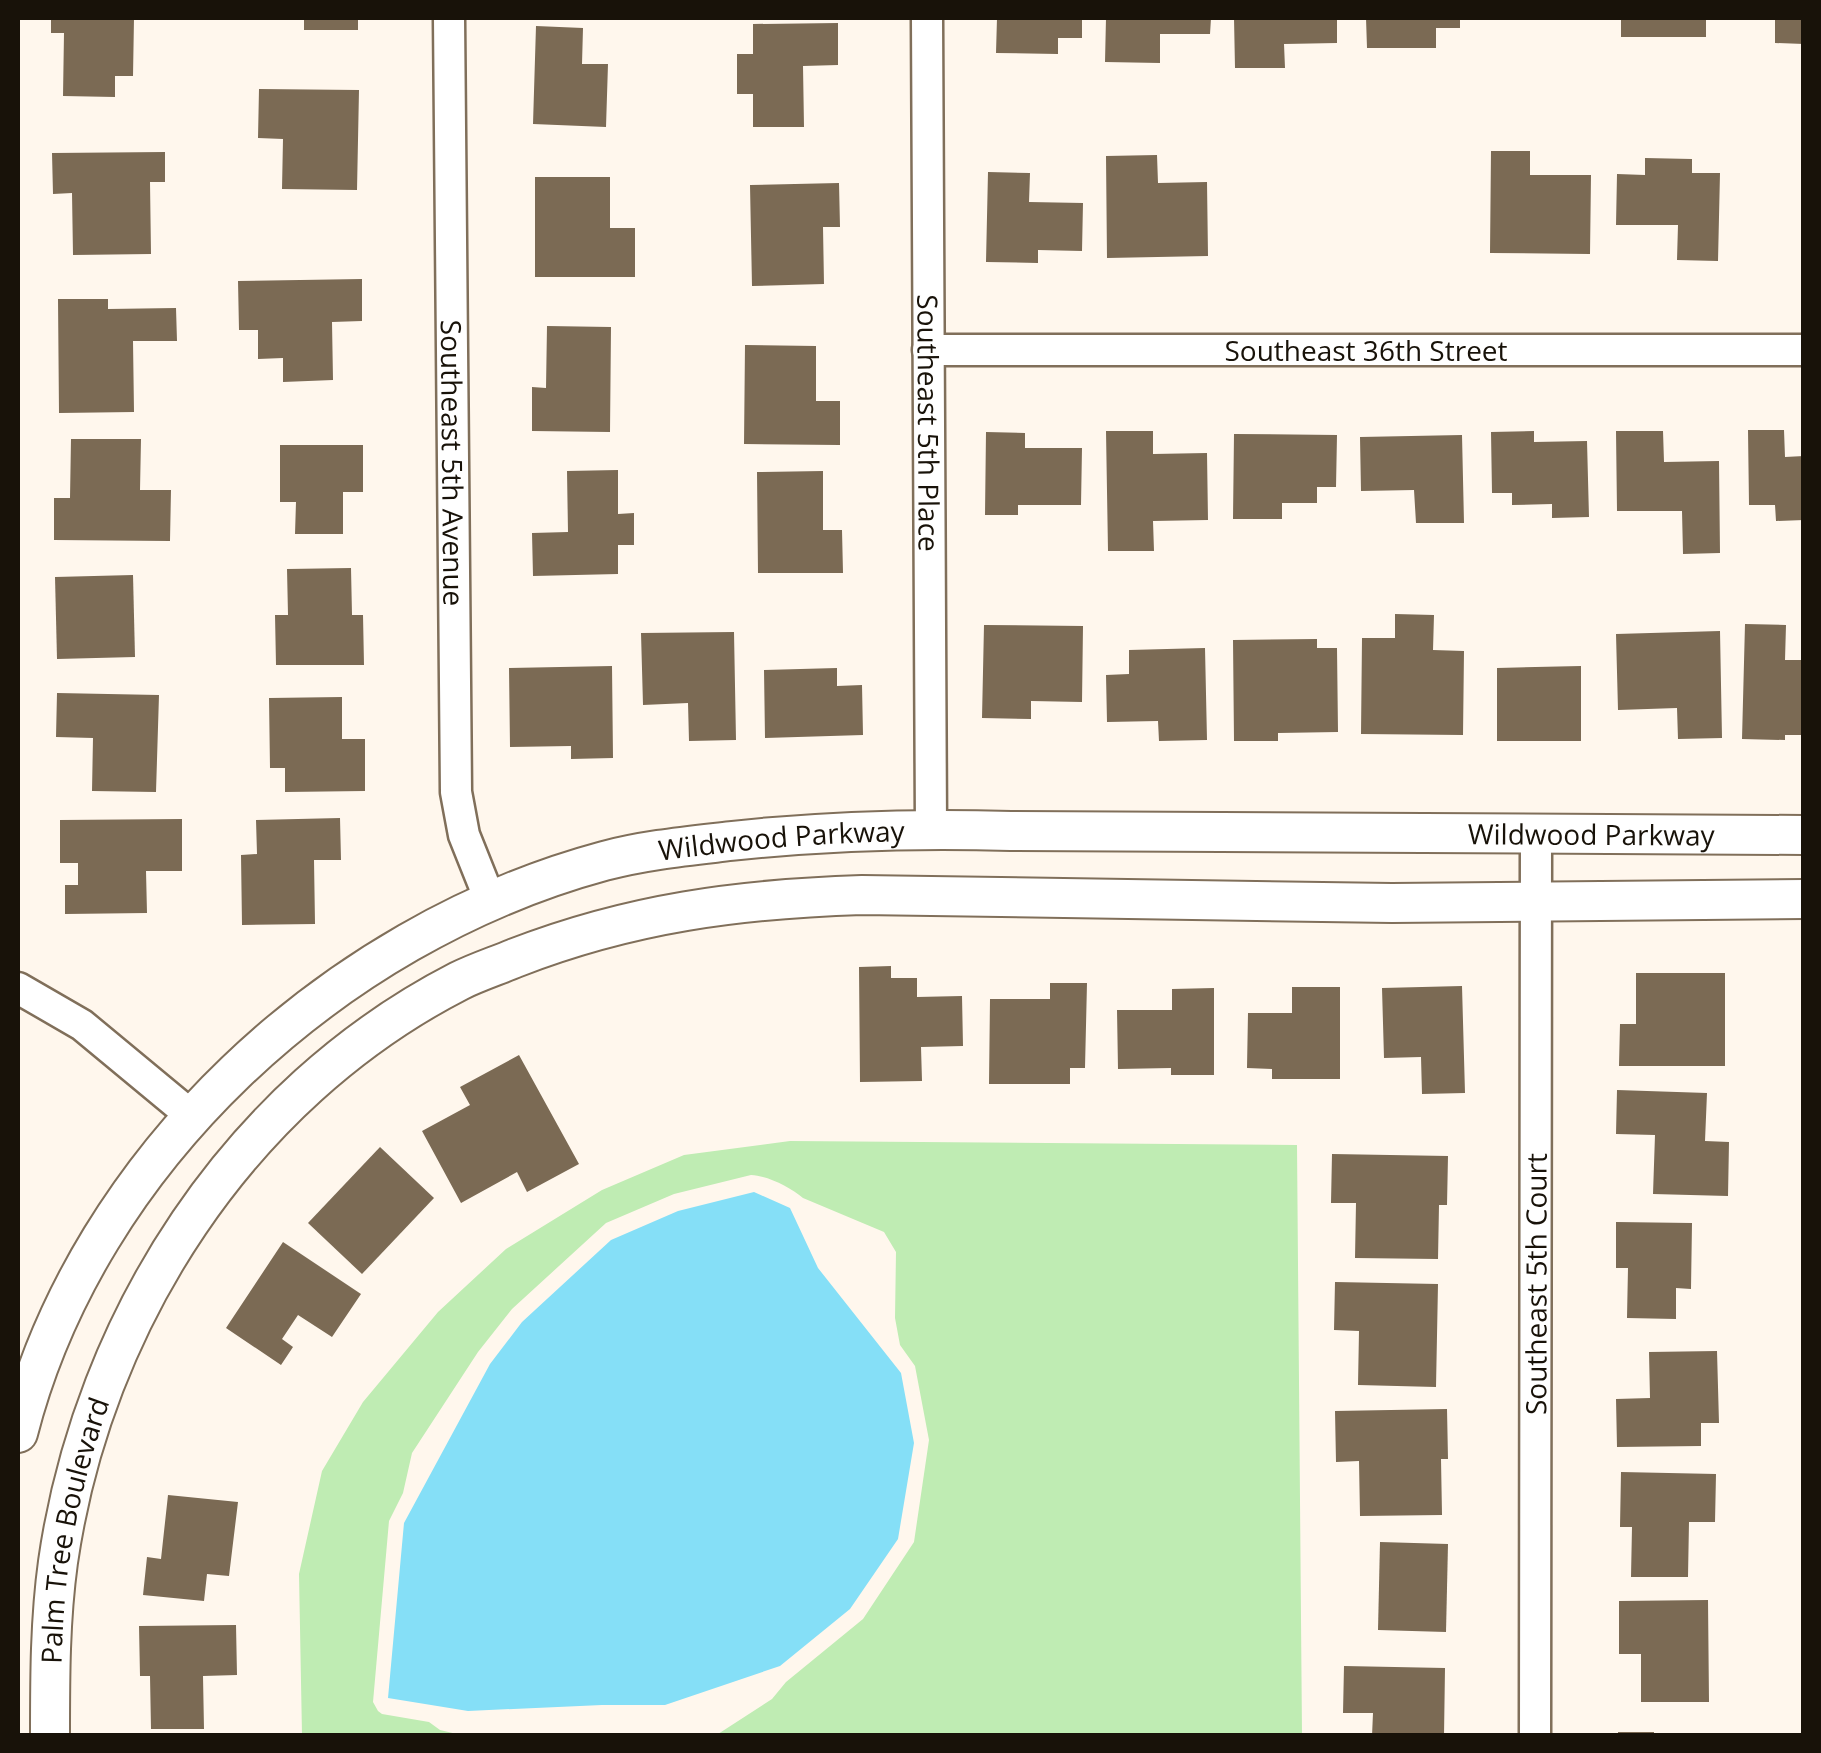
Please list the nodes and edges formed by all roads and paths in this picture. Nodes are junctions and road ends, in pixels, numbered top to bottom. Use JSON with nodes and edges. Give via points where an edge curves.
{"nodes":[{"id":1,"x":448,"y":18,"type":"edge"},
{"id":2,"x":927,"y":18,"type":"edge"},
{"id":3,"x":928,"y":350,"type":"junction"},
{"id":4,"x":1804,"y":350,"type":"edge"},
{"id":5,"x":931,"y":828,"type":"junction"},
{"id":6,"x":1536,"y":834,"type":"junction"},
{"id":7,"x":1804,"y":835,"type":"edge"},
{"id":8,"x":1804,"y":899,"type":"edge"},
{"id":9,"x":490,"y":900,"type":"junction"},
{"id":10,"x":1535,"y":902,"type":"junction"},
{"id":11,"x":18,"y":988,"type":"edge"},
{"id":12,"x":193,"y":1117,"type":"junction"},
{"id":13,"x":126,"y":1333,"type":"joint"},
{"id":14,"x":18,"y":1424,"type":"edge"},
{"id":15,"x":50,"y":1736,"type":"edge"},
{"id":16,"x":1535,"y":1736,"type":"edge"}],
"edges":[{"from":1,"to":9,"type":"street","name":"Southeast 5th Avenue","via":[[456,792],[464,835]]},
{"from":2,"to":3,"type":"street","name":"Southeast 5th Place"},
{"from":3,"to":4,"type":"street","name":"Southeast 36th Street"},
{"from":3,"to":5,"type":"street","name":"Southeast 5th Place"},
{"from":5,"to":6,"type":"street","name":"Wildwood Parkway"},
{"from":5,"to":9,"type":"street","name":"Wildwood Parkway","via":[[811,832],[671,848],[592,865]]},
{"from":6,"to":7,"type":"street","name":"Wildwood Parkway"},
{"from":6,"to":10,"type":"street","name":"Southeast 5th Court"},
{"from":8,"to":10,"type":"street","name":"Wildwood Parkway"},
{"from":9,"to":12,"type":"street","name":"Wildwood Parkway","via":[[344,982],[278,1034]]},
{"from":10,"to":13,"type":"street","name":"Wildwood Parkway","via":[[862,894],[702,907],[546,946],[430,997],[311,1084],[207,1196]]},
{"from":10,"to":16,"type":"street","name":"Southeast 5th Court"},
{"from":11,"to":12,"type":"street","via":[[82,1026]]},
{"from":12,"to":14,"type":"street","name":"Wildwood Parkway","via":[[124,1202],[90,1257]]},
{"from":13,"to":15,"type":"street","name":"Palm Tree Boulevard","via":[[72,1486],[50,1644]]}]}
